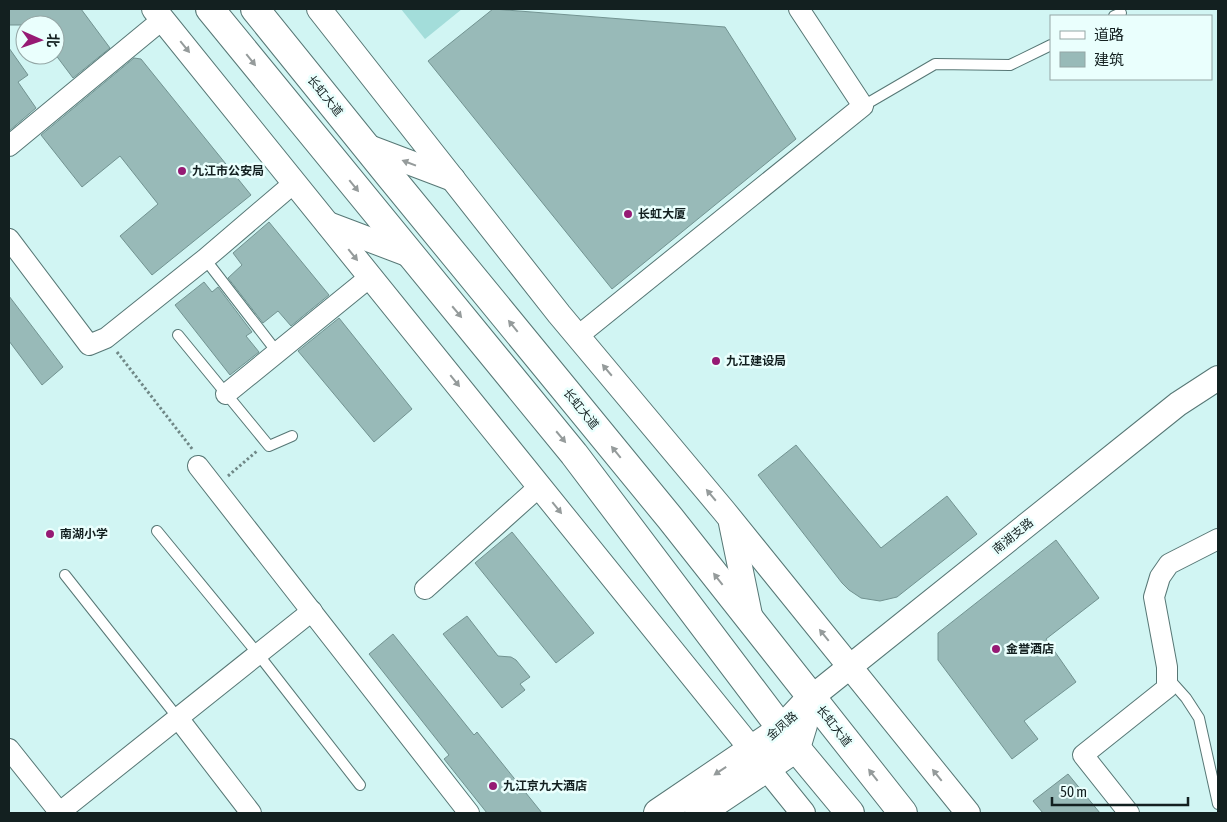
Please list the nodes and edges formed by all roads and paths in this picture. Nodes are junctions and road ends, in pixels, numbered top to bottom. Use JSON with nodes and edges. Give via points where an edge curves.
{"nodes":[{"id":1,"x":210,"y":9,"type":"edge"},
{"id":2,"x":255,"y":9,"type":"edge"},
{"id":3,"x":319,"y":9,"type":"edge"},
{"id":4,"x":799,"y":9,"type":"edge"},
{"id":5,"x":157,"y":12,"type":"edge"},
{"id":6,"x":1050,"y":46,"type":"edge"},
{"id":7,"x":863,"y":106,"type":"junction"},
{"id":8,"x":9,"y":146,"type":"edge"},
{"id":9,"x":366,"y":146,"type":"junction"},
{"id":10,"x":453,"y":179,"type":"junction"},
{"id":11,"x":294,"y":183,"type":"junction"},
{"id":12,"x":327,"y":223,"type":"junction"},
{"id":13,"x":9,"y":239,"type":"edge"},
{"id":14,"x":410,"y":255,"type":"junction"},
{"id":15,"x":205,"y":259,"type":"junction"},
{"id":16,"x":370,"y":277,"type":"junction"},
{"id":17,"x":178,"y":335,"type":"dead end"},
{"id":18,"x":578,"y":336,"type":"junction"},
{"id":19,"x":106,"y":338,"type":"junction"},
{"id":20,"x":277,"y":352,"type":"junction"},
{"id":21,"x":1218,"y":378,"type":"edge"},
{"id":22,"x":226,"y":394,"type":"junction"},
{"id":23,"x":292,"y":436,"type":"dead end"},
{"id":24,"x":267,"y":443,"type":"junction"},
{"id":25,"x":197,"y":459,"type":"joint"},
{"id":26,"x":540,"y":486,"type":"junction"},
{"id":27,"x":215,"y":487,"type":"junction"},
{"id":28,"x":730,"y":518,"type":"junction"},
{"id":29,"x":157,"y":531,"type":"dead end"},
{"id":30,"x":1218,"y":539,"type":"edge"},
{"id":31,"x":65,"y":575,"type":"dead end"},
{"id":32,"x":425,"y":589,"type":"dead end"},
{"id":33,"x":312,"y":611,"type":"junction"},
{"id":34,"x":751,"y":620,"type":"junction"},
{"id":35,"x":258,"y":654,"type":"junction"},
{"id":36,"x":850,"y":667,"type":"junction"},
{"id":37,"x":1167,"y":676,"type":"junction"},
{"id":38,"x":812,"y":697,"type":"junction"},
{"id":39,"x":178,"y":718,"type":"junction"},
{"id":40,"x":789,"y":739,"type":"junction"},
{"id":41,"x":9,"y":749,"type":"edge"},
{"id":42,"x":759,"y":759,"type":"junction"},
{"id":43,"x":360,"y":785,"type":"dead end"},
{"id":44,"x":1218,"y":802,"type":"edge"},
{"id":45,"x":60,"y":813,"type":"edge"},
{"id":46,"x":251,"y":813,"type":"edge"},
{"id":47,"x":469,"y":813,"type":"edge"},
{"id":48,"x":658,"y":813,"type":"edge"},
{"id":49,"x":699,"y":813,"type":"edge"},
{"id":50,"x":803,"y":813,"type":"edge"},
{"id":51,"x":850,"y":813,"type":"edge"},
{"id":52,"x":903,"y":813,"type":"edge"},
{"id":53,"x":968,"y":813,"type":"edge"},
{"id":54,"x":1129,"y":813,"type":"edge"}],
"edges":[{"from":1,"to":14,"type":"main road","one_way":true},
{"from":2,"to":9,"type":"main road","name":"长虹大道"},
{"from":3,"to":10,"type":"street"},
{"from":4,"to":7,"type":"street"},
{"from":5,"to":8,"type":"street"},
{"from":5,"to":11,"type":"street","one_way":true},
{"from":6,"to":7,"type":"lane","via":[[1010,65],[934,64]]},
{"from":7,"to":18,"type":"street"},
{"from":10,"to":9,"type":"street","one_way":true},
{"from":34,"to":9,"type":"main road","name":"长虹大道","one_way":true},
{"from":10,"to":18,"type":"street"},
{"from":11,"to":12,"type":"street"},
{"from":11,"to":15,"type":"street"},
{"from":12,"to":14,"type":"street"},
{"from":12,"to":16,"type":"street","one_way":true},
{"from":13,"to":19,"type":"street","via":[[89,345]]},
{"from":14,"to":40,"type":"main road","one_way":true,"via":[[574,454]]},
{"from":15,"to":19,"type":"street"},
{"from":15,"to":20,"type":"lane"},
{"from":16,"to":20,"type":"street"},
{"from":16,"to":26,"type":"street","one_way":true},
{"from":17,"to":22,"type":"lane"},
{"from":28,"to":18,"type":"street","one_way":true},
{"from":19,"to":25,"type":"path"},
{"from":20,"to":22,"type":"street"},
{"from":21,"to":36,"type":"street","name":"南湖支路","via":[[1178,404]]},
{"from":22,"to":24,"type":"lane"},
{"from":23,"to":24,"type":"lane","via":[[269,446]]},
{"from":24,"to":27,"type":"path"},
{"from":25,"to":27,"type":"street"},
{"from":26,"to":32,"type":"street"},
{"from":26,"to":42,"type":"street","one_way":true},
{"from":27,"to":33,"type":"street"},
{"from":28,"to":34,"type":"street"},
{"from":36,"to":28,"type":"street","one_way":true},
{"from":29,"to":35,"type":"lane"},
{"from":30,"to":37,"type":"street","via":[[1169,564],[1160,576],[1154,597]]},
{"from":31,"to":39,"type":"lane"},
{"from":33,"to":35,"type":"street"},
{"from":33,"to":47,"type":"street"},
{"from":34,"to":38,"type":"main road","name":"长虹大道"},
{"from":35,"to":39,"type":"street"},
{"from":35,"to":43,"type":"lane"},
{"from":36,"to":38,"type":"street","name":"南湖支路"},
{"from":53,"to":36,"type":"street","one_way":true},
{"from":37,"to":44,"type":"lane","via":[[1199,718]]},
{"from":37,"to":54,"type":"street","via":[[1167,688],[1083,755]]},
{"from":38,"to":40,"type":"main road","name":"金凤路"},
{"from":52,"to":38,"type":"main road","name":"长虹大道","one_way":true},
{"from":39,"to":45,"type":"street"},
{"from":39,"to":46,"type":"street"},
{"from":40,"to":42,"type":"main road","name":"金凤路"},
{"from":40,"to":51,"type":"main road"},
{"from":41,"to":45,"type":"street"},
{"from":42,"to":48,"type":"main road","name":"金凤路","one_way":true},
{"from":42,"to":49,"type":"main road","name":"金凤路"},
{"from":42,"to":50,"type":"street"}]}
